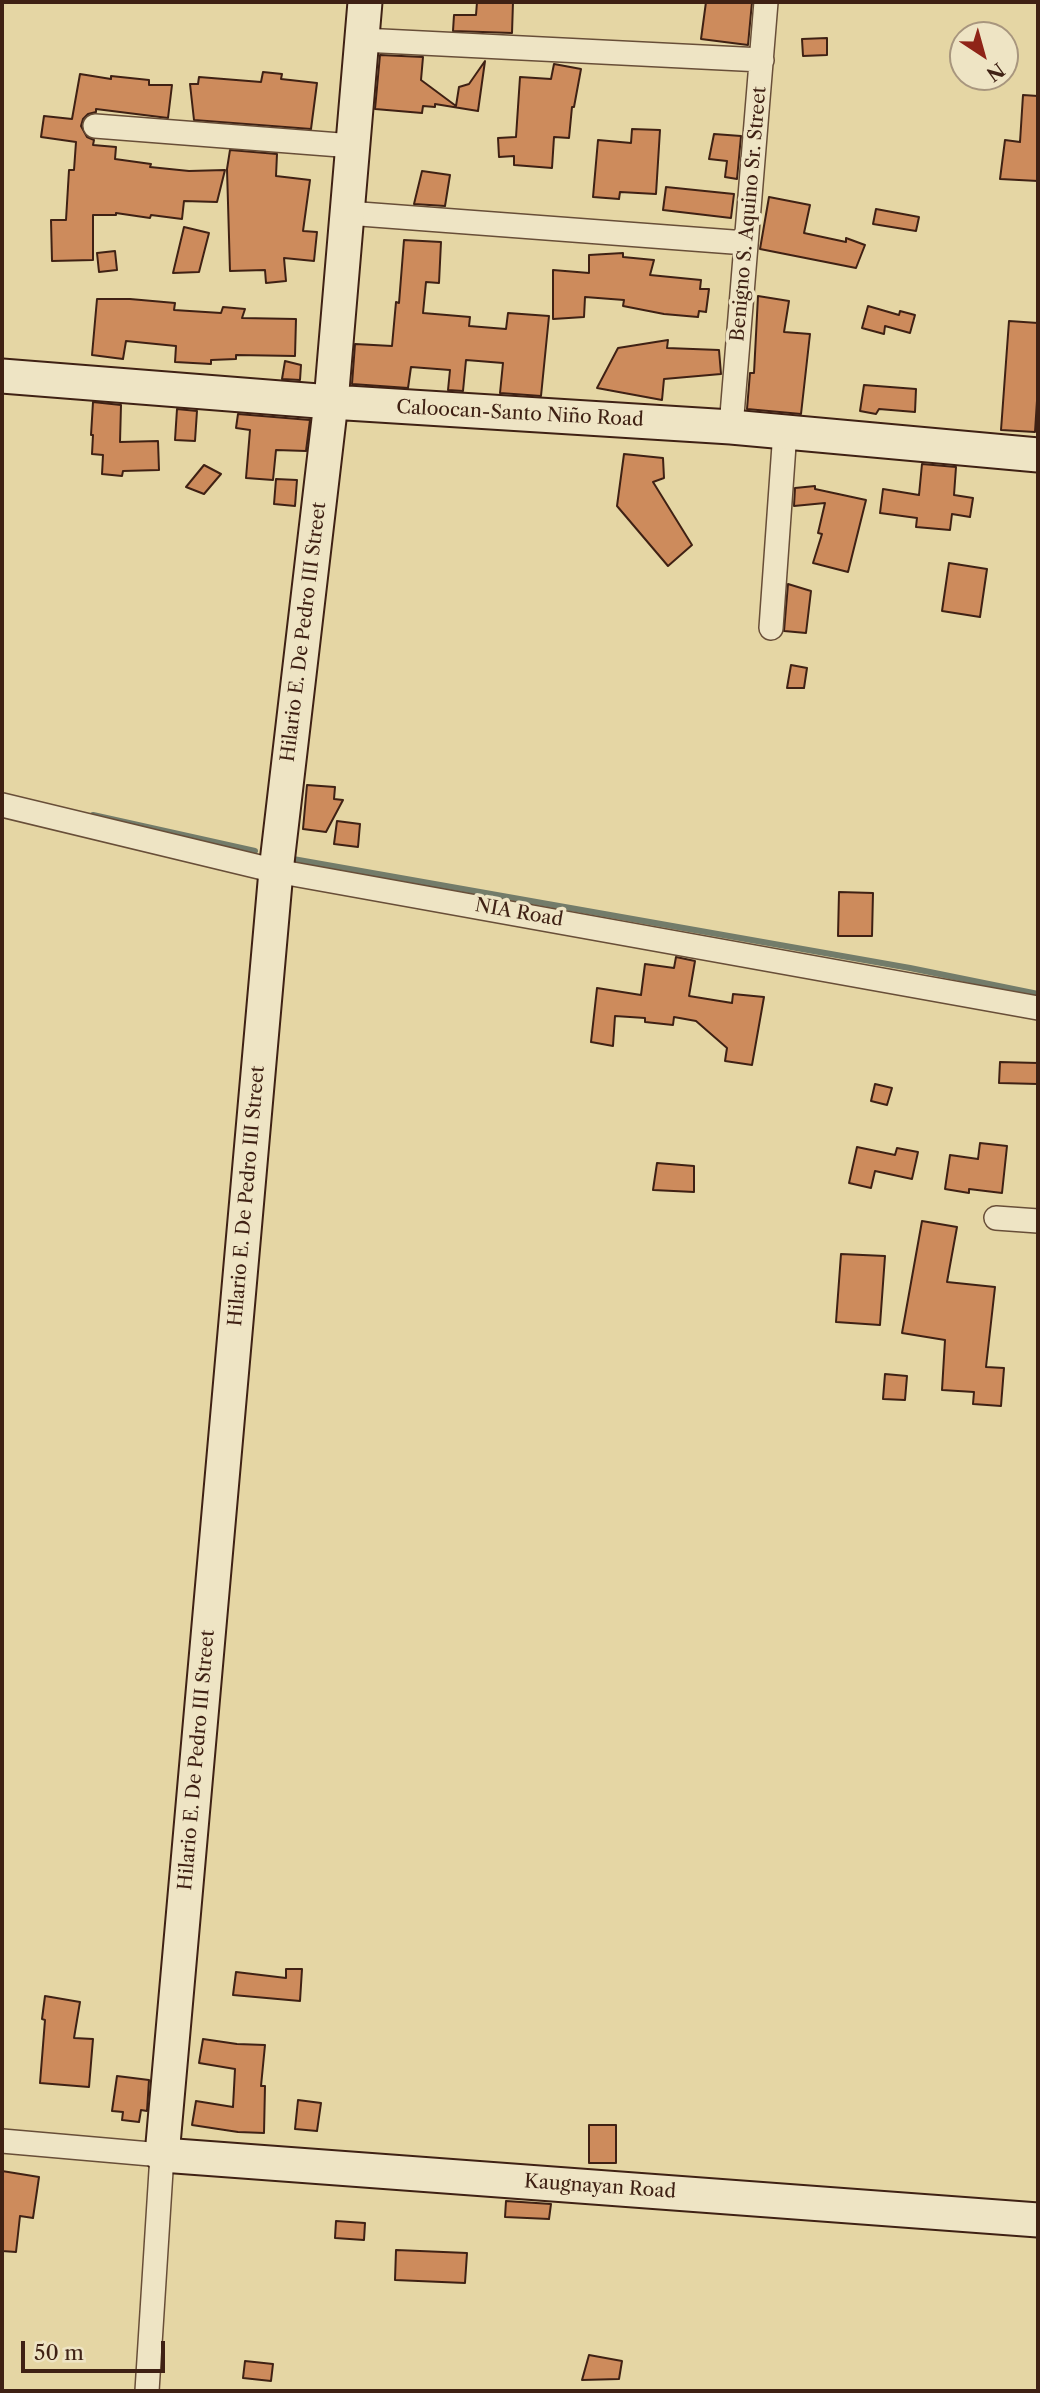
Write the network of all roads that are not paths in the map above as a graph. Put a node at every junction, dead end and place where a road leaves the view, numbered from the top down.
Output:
1 (365, 2) edge
2 (766, 2) edge
3 (362, 40) junction
4 (762, 60) junction
5 (95, 125) dead end
6 (353, 146) junction
7 (347, 213) junction
8 (746, 243) junction
9 (2, 376) edge
10 (331, 402) junction
11 (732, 427) junction
12 (785, 431) junction
13 (1038, 455) edge
14 (771, 628) dead end
15 (2, 805) edge
16 (276, 871) junction
17 (1038, 1008) edge
18 (996, 1218) dead end
19 (1038, 1221) edge
20 (2, 2141) edge
21 (162, 2155) junction
22 (1038, 2220) edge
23 (147, 2391) edge

1 - 3 street, Hilario E. De Pedro III Street
2 - 4 street, Benigno S. Aquino Sr. Street
3 - 4 street
3 - 6 street, Hilario E. De Pedro III Street
4 - 8 street, Benigno S. Aquino Sr. Street
5 - 6 street
6 - 7 street, Hilario E. De Pedro III Street
7 - 8 street
7 - 10 street, Hilario E. De Pedro III Street
8 - 11 street, Benigno S. Aquino Sr. Street
9 - 10 street, Caloocan-Santo Niño Road
10 - 11 street, Caloocan-Santo Niño Road
10 - 16 street, Hilario E. De Pedro III Street
11 - 12 street, Caloocan-Santo Niño Road
12 - 13 street, Caloocan-Santo Niño Road
12 - 14 street
15 - 16 street, NIA Road
16 - 17 street, NIA Road
16 - 21 street, Hilario E. De Pedro III Street
18 - 19 street
20 - 21 street
21 - 22 street, Kaugnayan Road
21 - 23 street, Hilario E. De Pedro III Street

